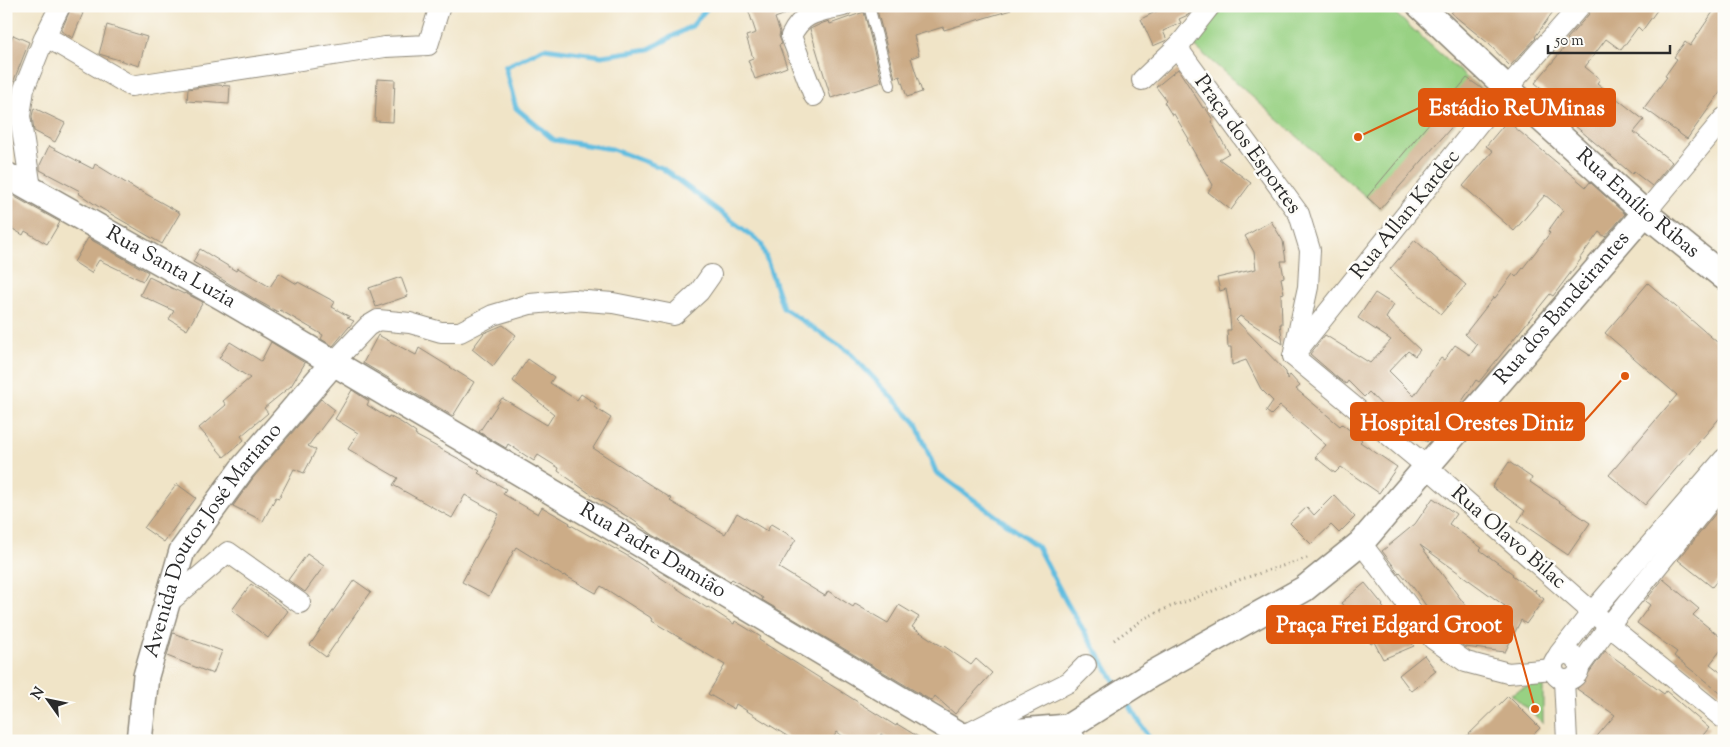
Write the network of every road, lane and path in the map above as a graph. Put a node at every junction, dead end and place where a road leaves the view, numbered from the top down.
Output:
1 (60, 6) edge
2 (440, 6) edge
3 (843, 6) edge
4 (869, 6) edge
5 (1210, 6) edge
6 (1420, 6) edge
7 (1580, 6) edge
8 (45, 36) junction
9 (1180, 44) junction
10 (1142, 80) dead end
11 (890, 85) dead end
12 (1507, 88) junction
13 (814, 96) dead end
14 (1724, 118) edge
15 (6, 175) edge
16 (30, 188) junction
17 (1645, 213) junction
18 (711, 275) dead end
19 (1724, 277) edge
20 (1293, 356) junction
21 (333, 363) junction
22 (1724, 459) edge
23 (1426, 466) junction
24 (1724, 484) edge
25 (1697, 502) junction
26 (1361, 543) junction
27 (1311, 556) dead end
28 (300, 603) dead end
29 (167, 604) junction
30 (1592, 612) junction
31 (1609, 626) junction
32 (1114, 640) dead end
33 (1086, 665) dead end
34 (1559, 668) junction
35 (1724, 719) edge
36 (1072, 734) edge
37 (963, 739) edge
38 (138, 741) edge
39 (1567, 741) edge

1 - 8 street
2 - 8 street
3 - 13 street
4 - 11 lane
5 - 9 street
6 - 12 street, Rua Emílio Ribas
7 - 12 street, Rua Allan Kardec
8 - 16 street
9 - 10 street
9 - 20 street, Praça dos Esportes
12 - 17 street, Rua Emílio Ribas
12 - 20 street, Rua Allan Kardec
14 - 17 street, Rua dos Bandeirantes
15 - 16 street, Rua Santa Luzia
16 - 21 street, Rua Santa Luzia
17 - 19 street, Rua Emílio Ribas
17 - 23 street, Rua dos Bandeirantes
18 - 21 street
20 - 23 street, Rua Olavo Bilac
21 - 29 street, Avenida Doutor José Mariano
21 - 37 street, Rua Padre Damião
22 - 25 street
23 - 26 street, Rua dos Bandeirantes
23 - 30 street, Rua Olavo Bilac
24 - 25 street
25 - 30 street
25 - 31 street
26 - 34 street
26 - 36 street, Rua dos Bandeirantes
27 - 32 path
28 - 29 street
29 - 38 street, Avenida Doutor José Mariano
30 - 31 street, Rua Olavo Bilac
30 - 34 street
31 - 34 street
31 - 35 street, Rua Olavo Bilac
33 - 37 street
34 - 39 street
36 - 37 street

